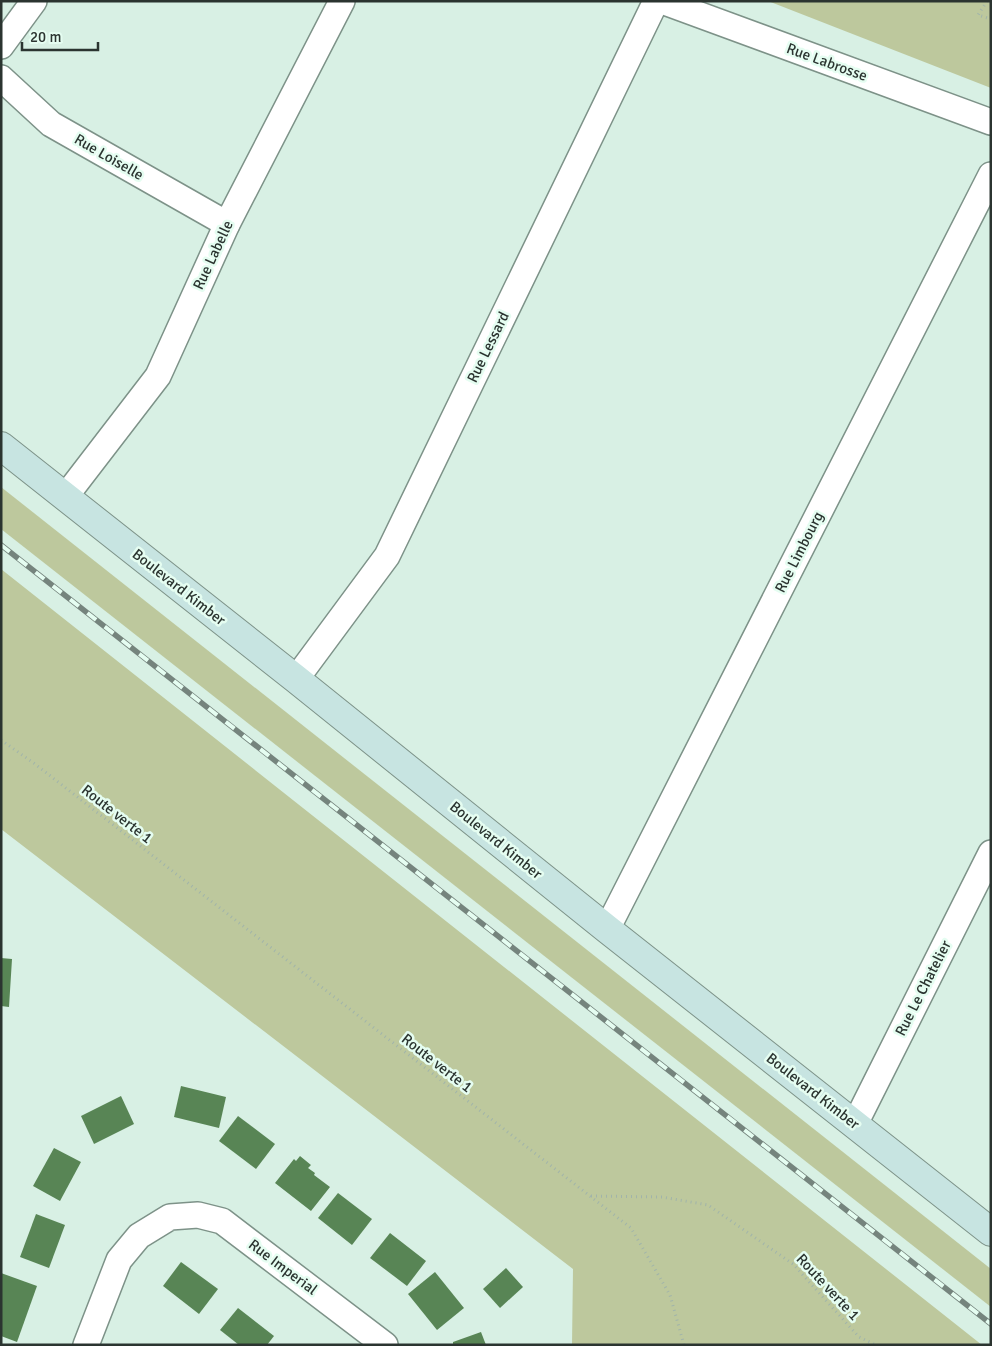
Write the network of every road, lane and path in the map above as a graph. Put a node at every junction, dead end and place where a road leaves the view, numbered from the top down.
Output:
1 (34, 1) edge
2 (342, 1) edge
3 (656, 1) edge
4 (662, 1) edge
5 (987, 1) edge
6 (991, 19) edge
7 (1, 46) edge
8 (1, 78) edge
9 (991, 122) edge
10 (991, 175) edge
11 (227, 224) junction
12 (1, 446) edge
13 (65, 497) junction
14 (296, 679) junction
15 (1, 740) edge
16 (991, 853) edge
17 (606, 929) junction
18 (855, 1124) junction
19 (590, 1196) junction
20 (991, 1232) edge
21 (86, 1345) edge
22 (385, 1345) edge
23 (684, 1345) edge
24 (876, 1345) edge

1 - 7 street
2 - 11 street, Rue Labelle
3 - 14 street, Rue Lessard
4 - 9 street, Rue Labrosse
5 - 6 path
8 - 11 street, Rue Loiselle
10 - 17 street, Rue Limbourg
11 - 13 street, Rue Labelle
12 - 13 street, Boulevard Kimber
13 - 14 street, Boulevard Kimber
14 - 17 street, Boulevard Kimber
15 - 19 path, Route verte 1
16 - 18 street, Rue Le Chatelier
17 - 18 street, Boulevard Kimber
18 - 20 street, Boulevard Kimber
19 - 23 path
19 - 24 path, Route verte 1
21 - 22 street, Rue Imperial

